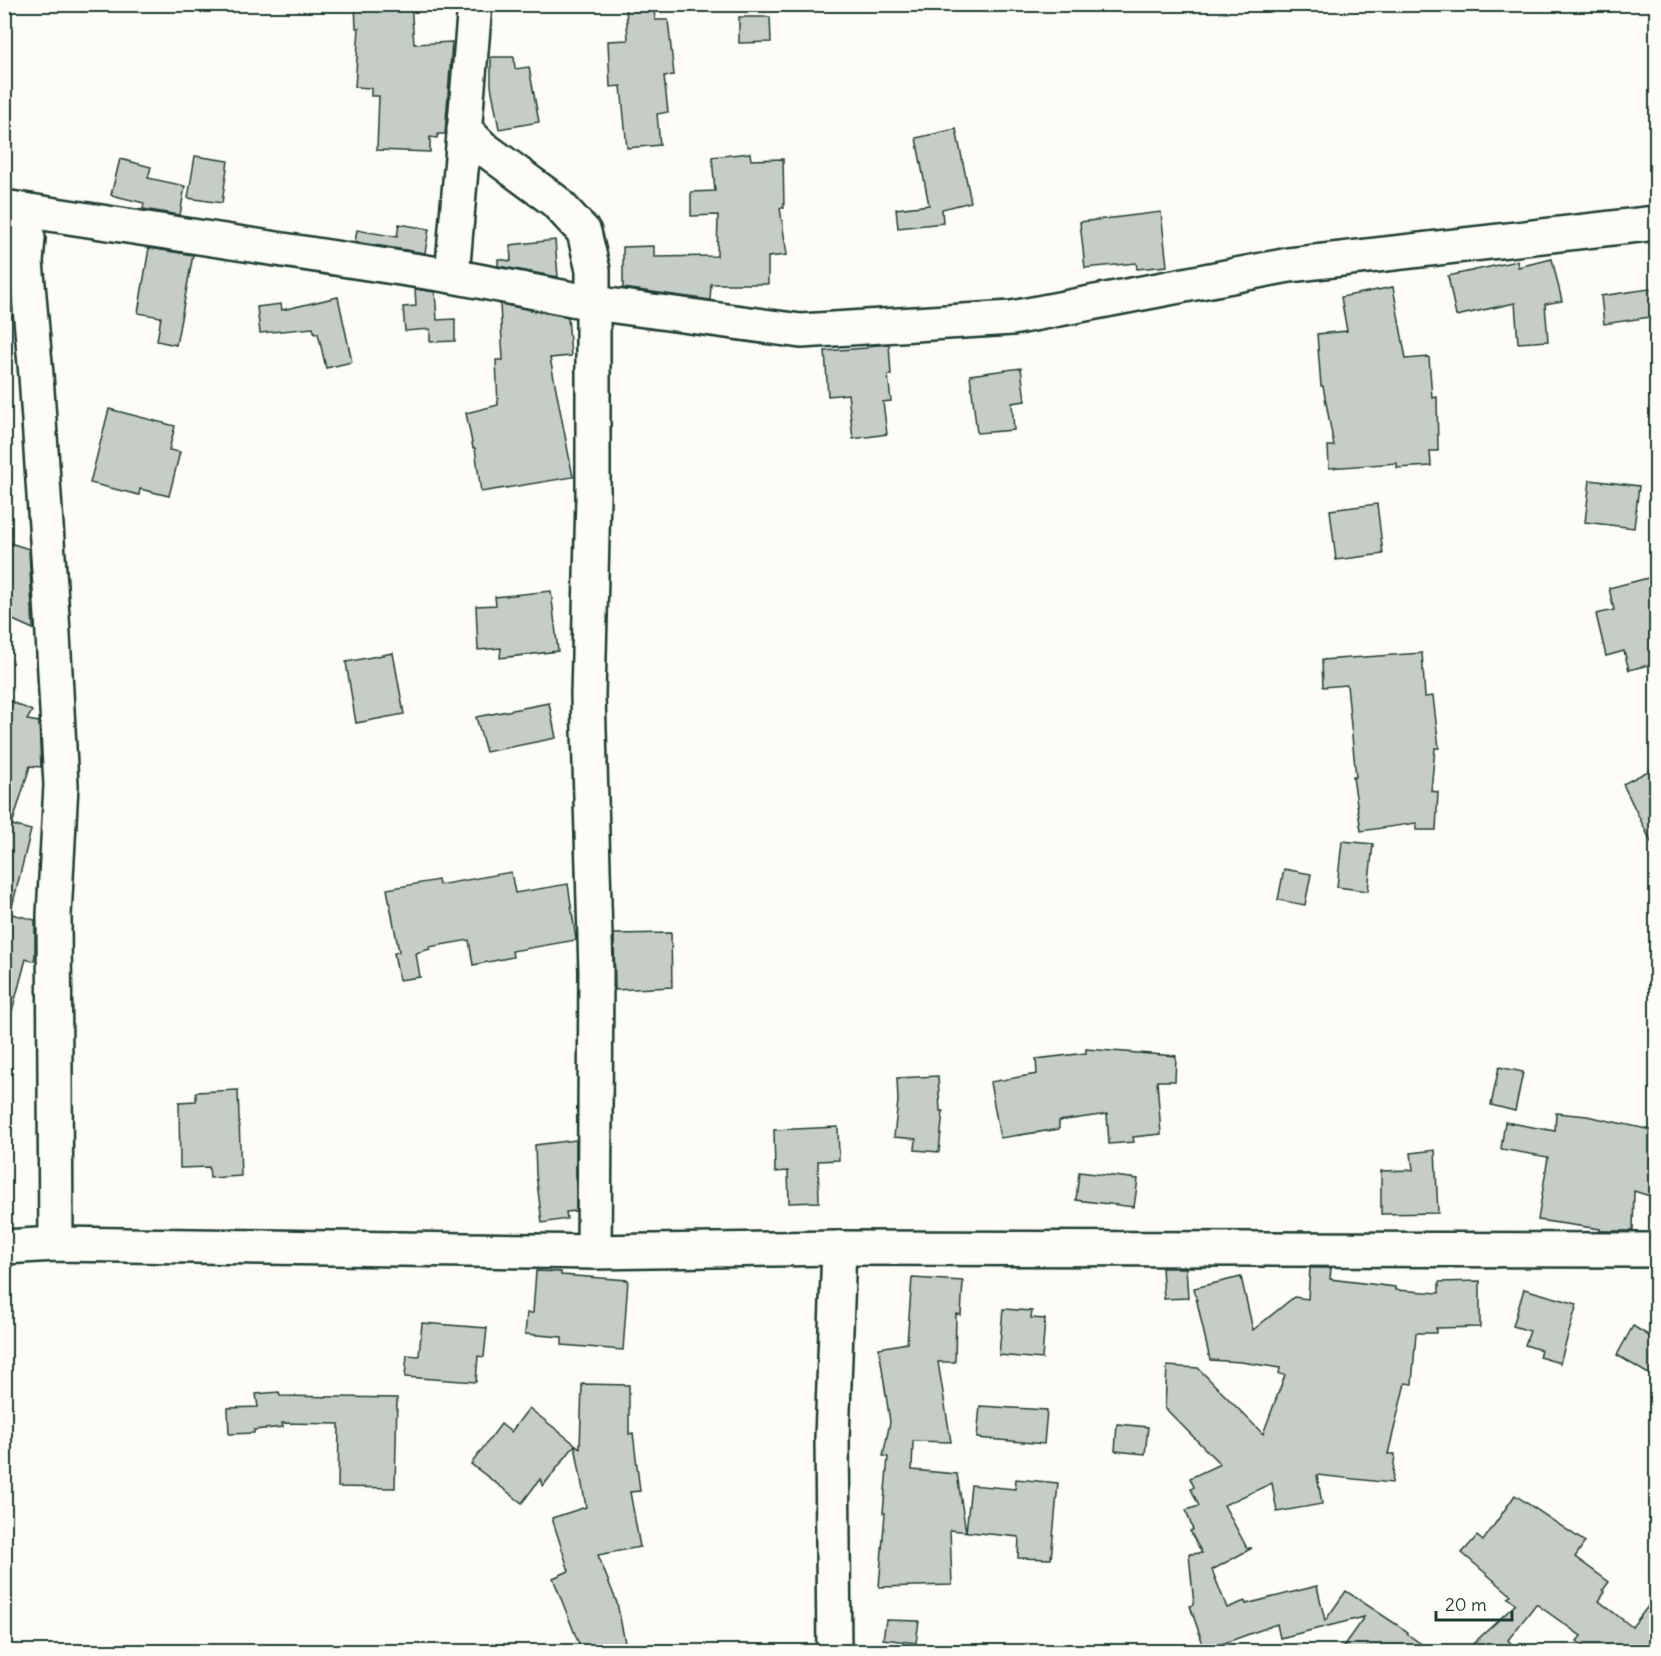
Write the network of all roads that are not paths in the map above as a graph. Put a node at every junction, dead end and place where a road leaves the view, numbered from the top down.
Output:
1 (475, 4) edge
2 (464, 129) junction
3 (13, 208) edge
4 (1656, 223) edge
5 (452, 276) junction
6 (593, 303) junction
7 (56, 1244) junction
8 (4, 1247) edge
9 (839, 1248) junction
10 (1656, 1250) edge
11 (594, 1252) junction
12 (834, 1652) edge

1 - 2 street
2 - 5 street
2 - 6 street
3 - 5 street
3 - 7 street
4 - 6 street
5 - 6 street
6 - 11 street
7 - 8 street
7 - 11 street
9 - 10 street
9 - 11 street
9 - 12 street

